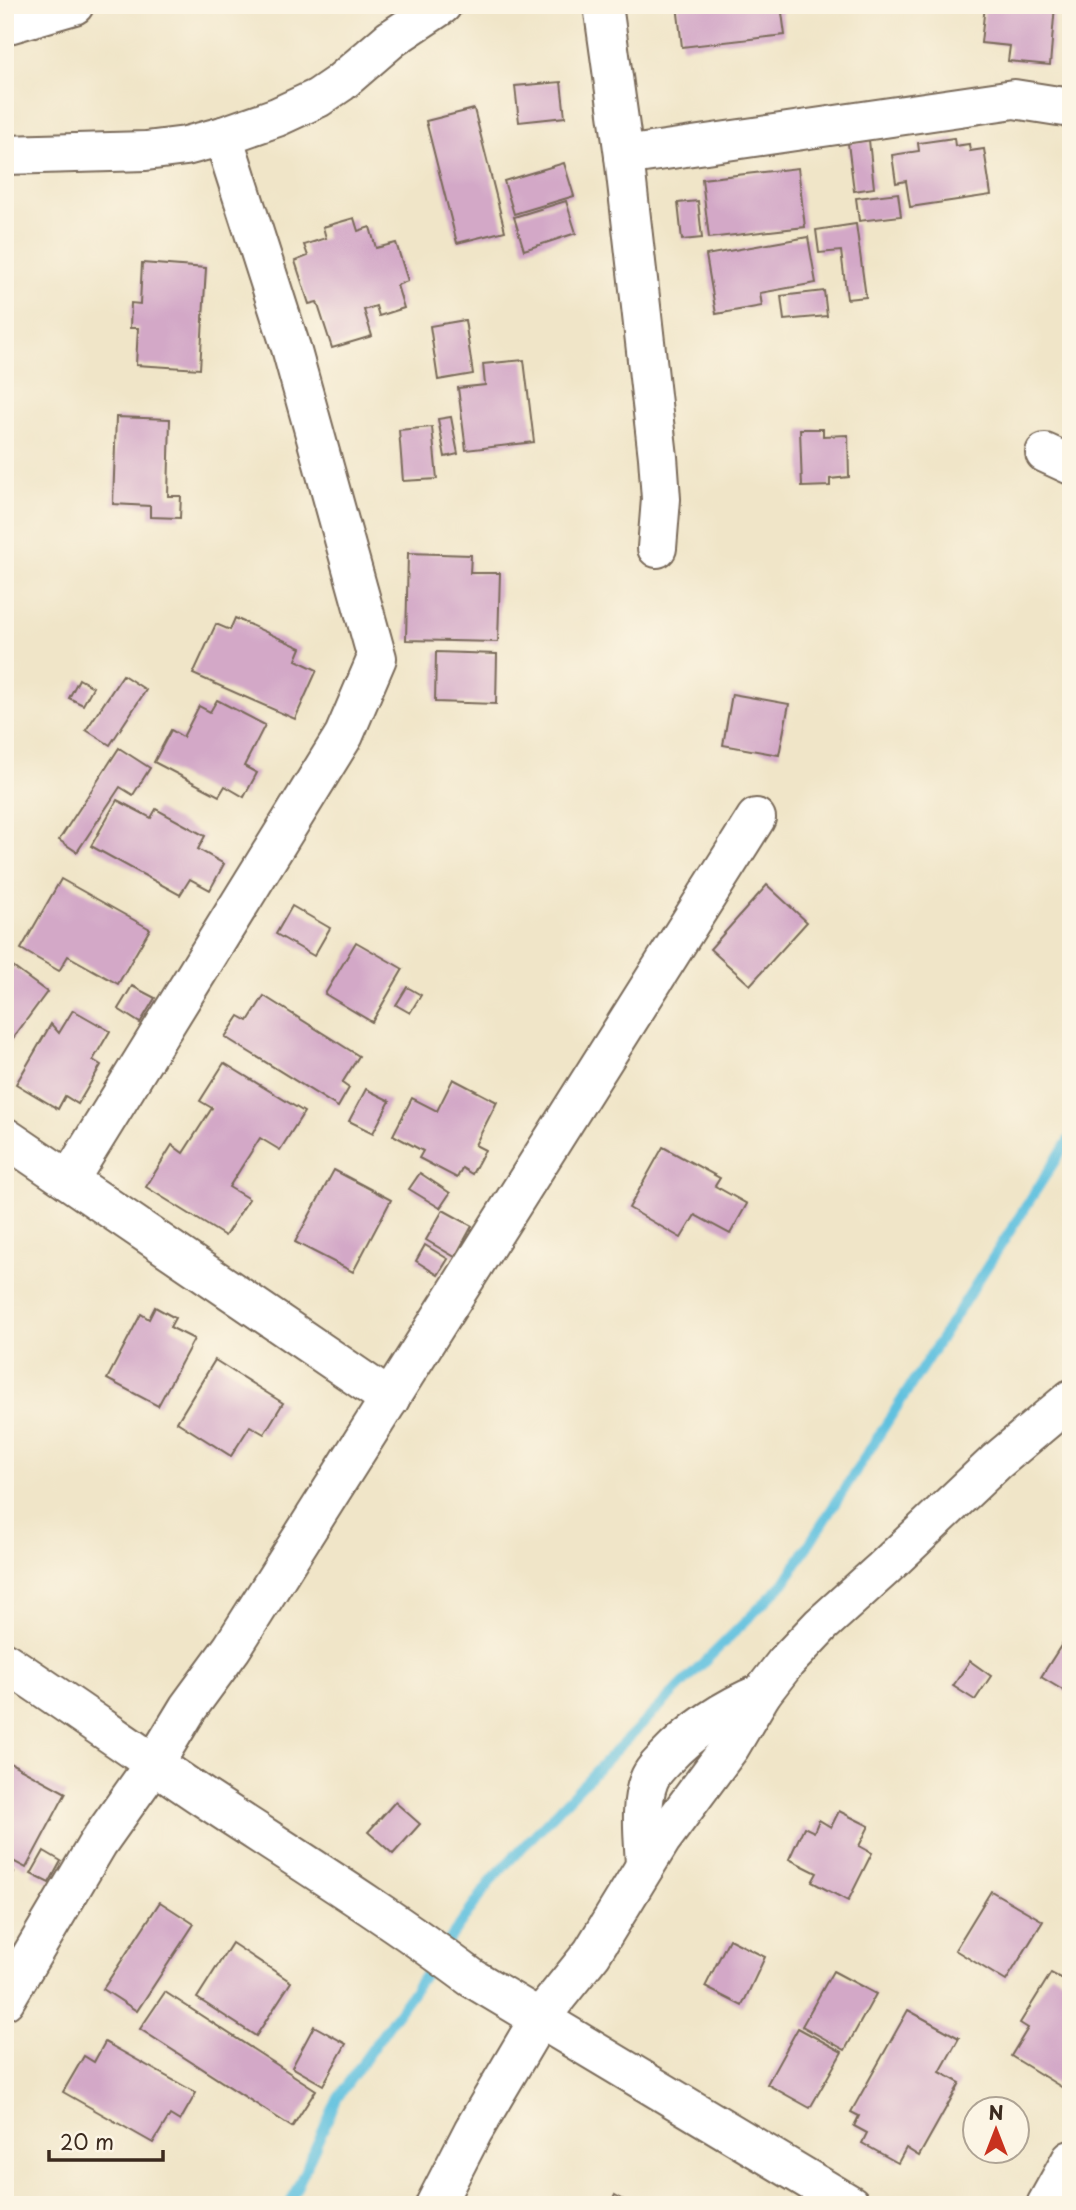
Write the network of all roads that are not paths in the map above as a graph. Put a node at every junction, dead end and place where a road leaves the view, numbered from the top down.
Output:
1 (74, 5) edge
2 (442, 5) edge
3 (603, 5) edge
4 (5, 25) edge
5 (1071, 108) edge
6 (223, 136) junction
7 (5, 155) edge
8 (624, 156) junction
9 (657, 548) dead end
10 (756, 818) dead end
11 (5, 1137) edge
12 (69, 1180) junction
13 (390, 1399) junction
14 (1071, 1399) edge
15 (5, 1662) edge
16 (154, 1764) junction
17 (5, 2000) edge
18 (539, 2019) junction
19 (1071, 2160) edge
20 (435, 2205) edge
21 (851, 2205) edge
22 (1046, 2205) edge

1 - 4 street
2 - 6 street
3 - 8 street
5 - 8 street
6 - 7 street
6 - 12 street
8 - 9 street
10 - 13 street
11 - 12 street
12 - 13 street
13 - 16 street
14 - 18 street
15 - 16 street
16 - 17 street
16 - 18 street
18 - 20 street
18 - 21 street
19 - 22 street

